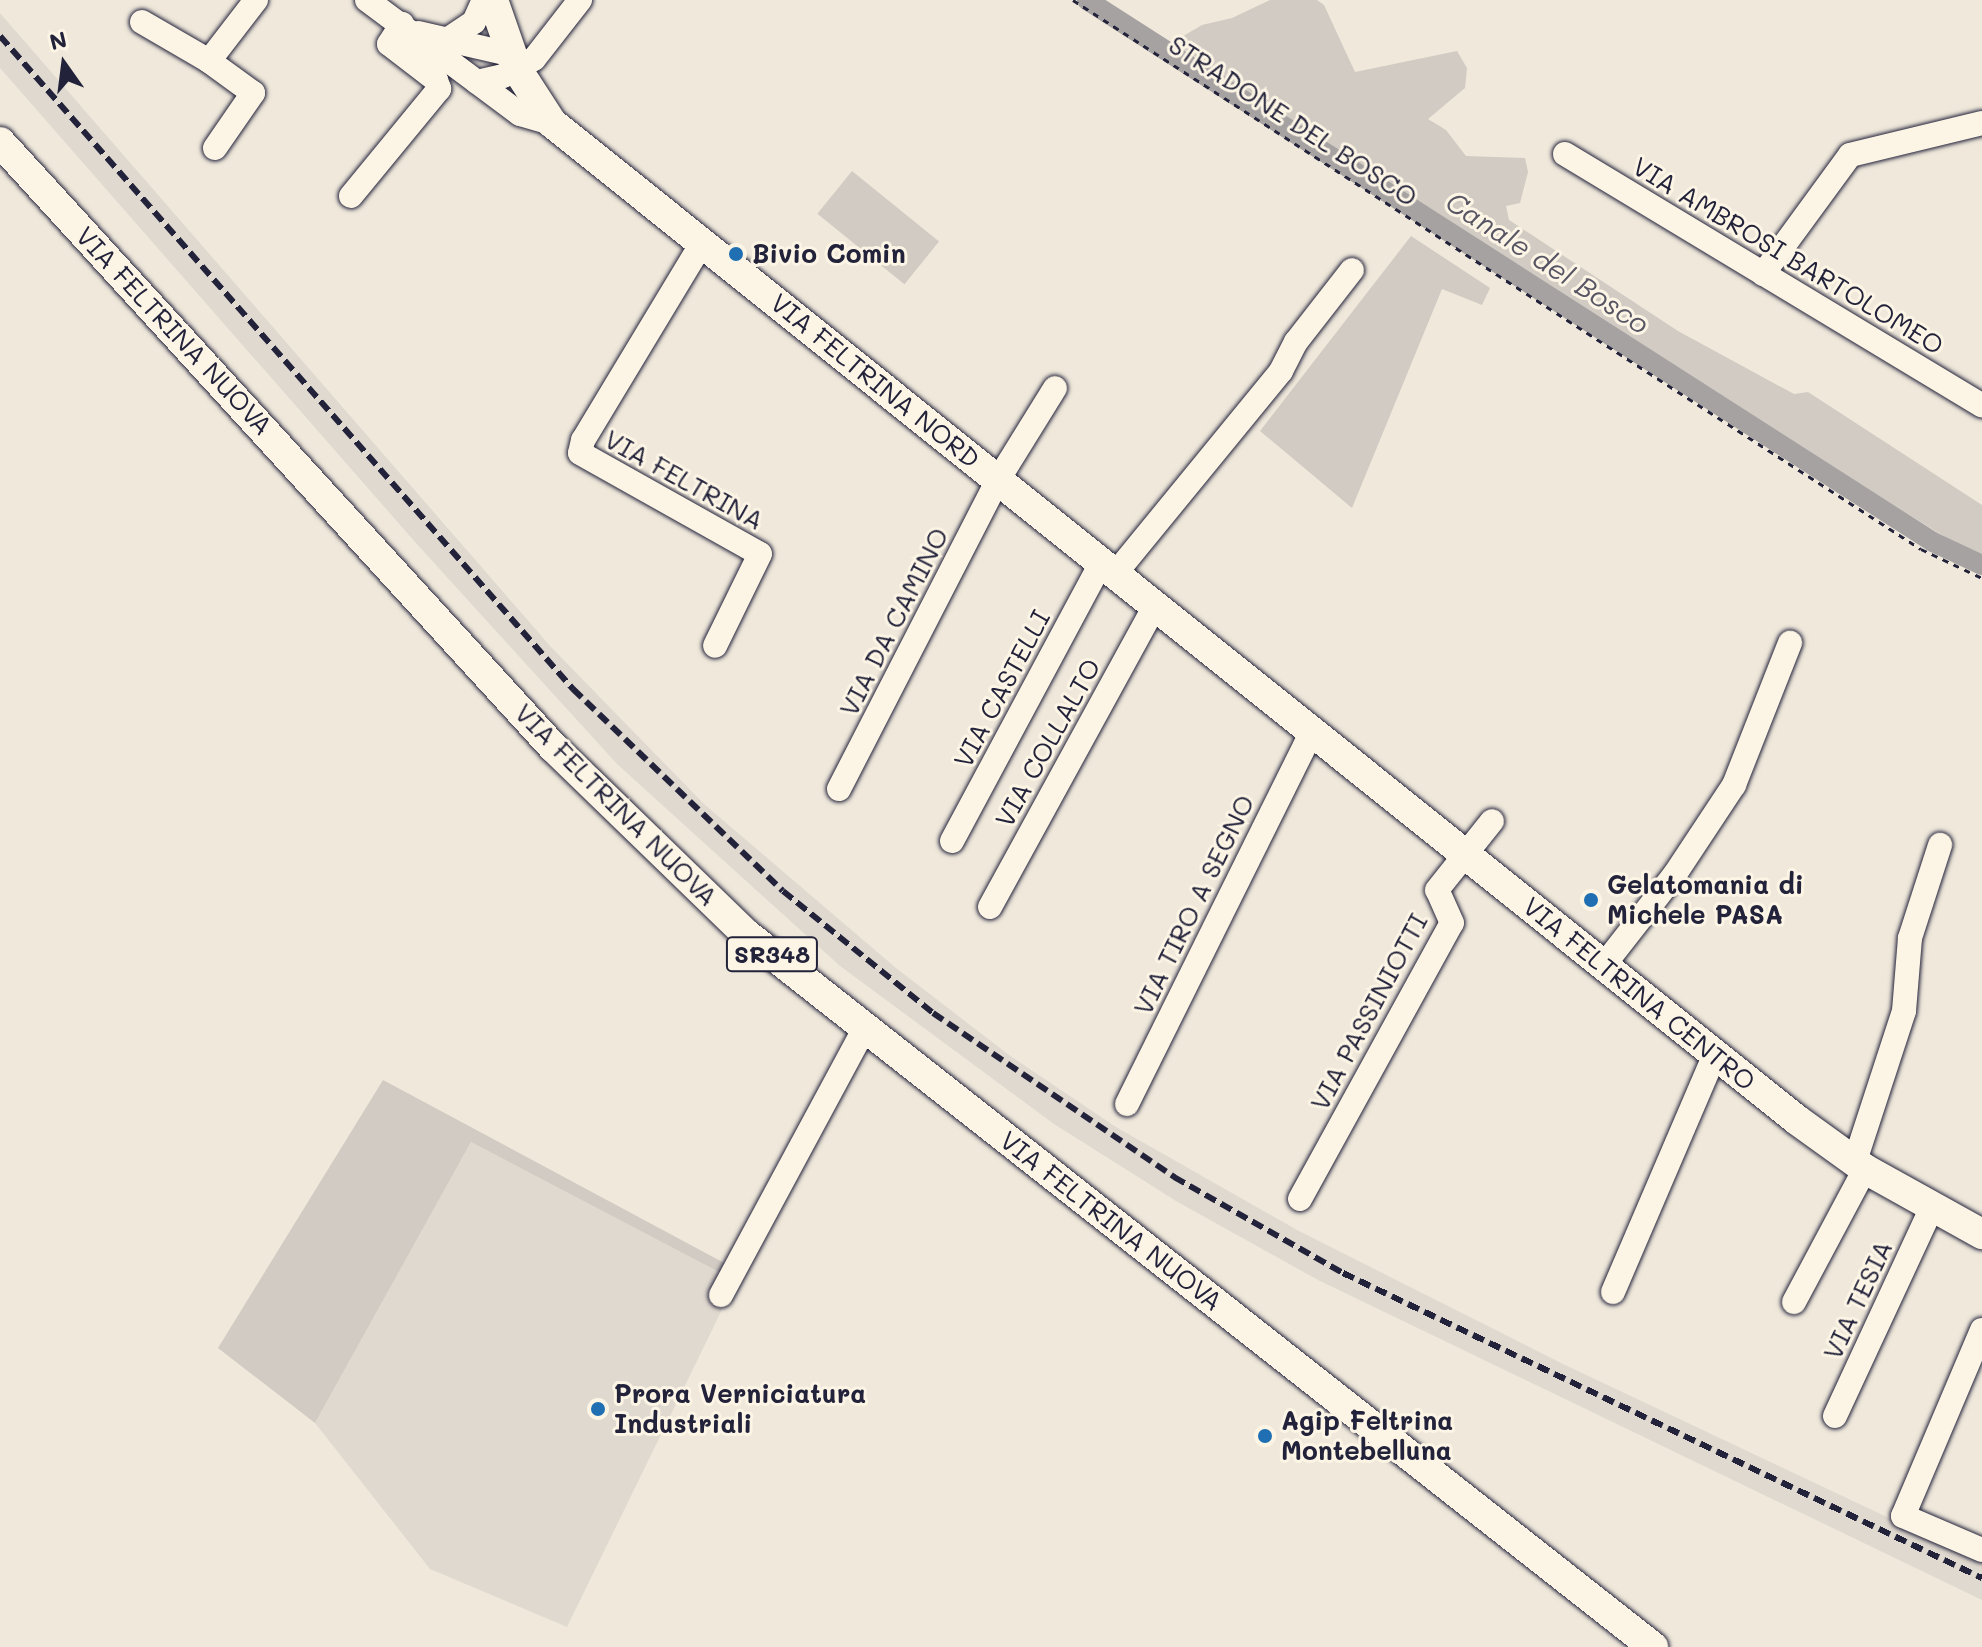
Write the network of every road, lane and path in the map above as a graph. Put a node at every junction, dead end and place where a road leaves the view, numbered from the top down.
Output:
1 (256, 0) edge
2 (367, 0) edge
3 (484, 0) edge
4 (493, 0) edge
5 (580, 0) edge
6 (1073, 0) edge
7 (142, 22) dead end
8 (406, 28) junction
9 (447, 40) junction
10 (209, 61) junction
11 (515, 62) junction
12 (477, 82) junction
13 (552, 123) junction
14 (1982, 123) edge
15 (0, 142) edge
16 (215, 148) dead end
17 (1565, 154) dead end
18 (351, 196) dead end
19 (702, 243) junction
20 (1352, 270) dead end
21 (1763, 274) junction
22 (1055, 388) dead end
23 (1982, 406) edge
24 (998, 480) junction
25 (1108, 568) junction
26 (1982, 578) edge
27 (1155, 606) junction
28 (1790, 643) dead end
29 (715, 646) dead end
30 (1312, 731) junction
31 (839, 789) dead end
32 (1492, 821) dead end
33 (952, 841) dead end
34 (1940, 845) dead end
35 (1466, 855) junction
36 (990, 907) dead end
37 (1604, 965) junction
38 (865, 1028) junction
39 (1715, 1054) junction
40 (1127, 1104) dead end
41 (1860, 1165) junction
42 (1300, 1199) dead end
43 (1932, 1207) junction
44 (1982, 1234) edge
45 (1613, 1292) dead end
46 (721, 1295) dead end
47 (1794, 1302) dead end
48 (1982, 1330) edge
49 (1835, 1416) dead end
50 (1982, 1550) edge
51 (1653, 1647) edge

1 - 10 street
2 - 8 street, VIA FELTRINA NORD
3 - 9 street
4 - 11 main road
5 - 11 street
6 - 26 path, STRADONE DEL BOSCO
7 - 10 street
8 - 9 street, VIA FELTRINA NORD
8 - 12 street, VIA FELTRINA NORD
8 - 18 street
9 - 11 street, VIA FELTRINA NORD
10 - 16 street
11 - 12 street
11 - 13 main road
12 - 13 street, VIA FELTRINA NORD
13 - 19 main road, VIA FELTRINA NORD
14 - 21 street
15 - 38 main road, VIA FELTRINA NUOVA / SR348
17 - 21 street, VIA AMBROSI BARTOLOMEO
19 - 24 main road, VIA FELTRINA NORD
19 - 29 street, VIA FELTRINA
20 - 25 street
21 - 23 street, VIA AMBROSI BARTOLOMEO
22 - 24 street, VIA DA CAMINO
24 - 25 main road, VIA FELTRINA NORD
24 - 31 street, VIA DA CAMINO
25 - 27 main road, VIA FELTRINA NORD
25 - 33 street, VIA CASTELLI
27 - 30 main road, VIA FELTRINA NORD
27 - 36 street, VIA COLLALTO
28 - 37 street
30 - 35 main road, VIA FELTRINA CENTRO
30 - 40 street, VIA TIRO A SEGNO
32 - 35 street
34 - 41 street, VIA TESIA
35 - 37 main road, VIA FELTRINA CENTRO
35 - 42 street, VIA PASSINIOTTI
37 - 39 main road, VIA FELTRINA CENTRO
38 - 46 street
38 - 51 main road, VIA FELTRINA NUOVA / SR348
39 - 41 main road, VIA FELTRINA CENTRO
39 - 45 street
41 - 43 main road, VIA FELTRINA CENTRO
41 - 47 street, VIA TESIA
43 - 44 main road, VIA FELTRINA CENTRO
43 - 49 street, VIA TESIA
48 - 50 street

